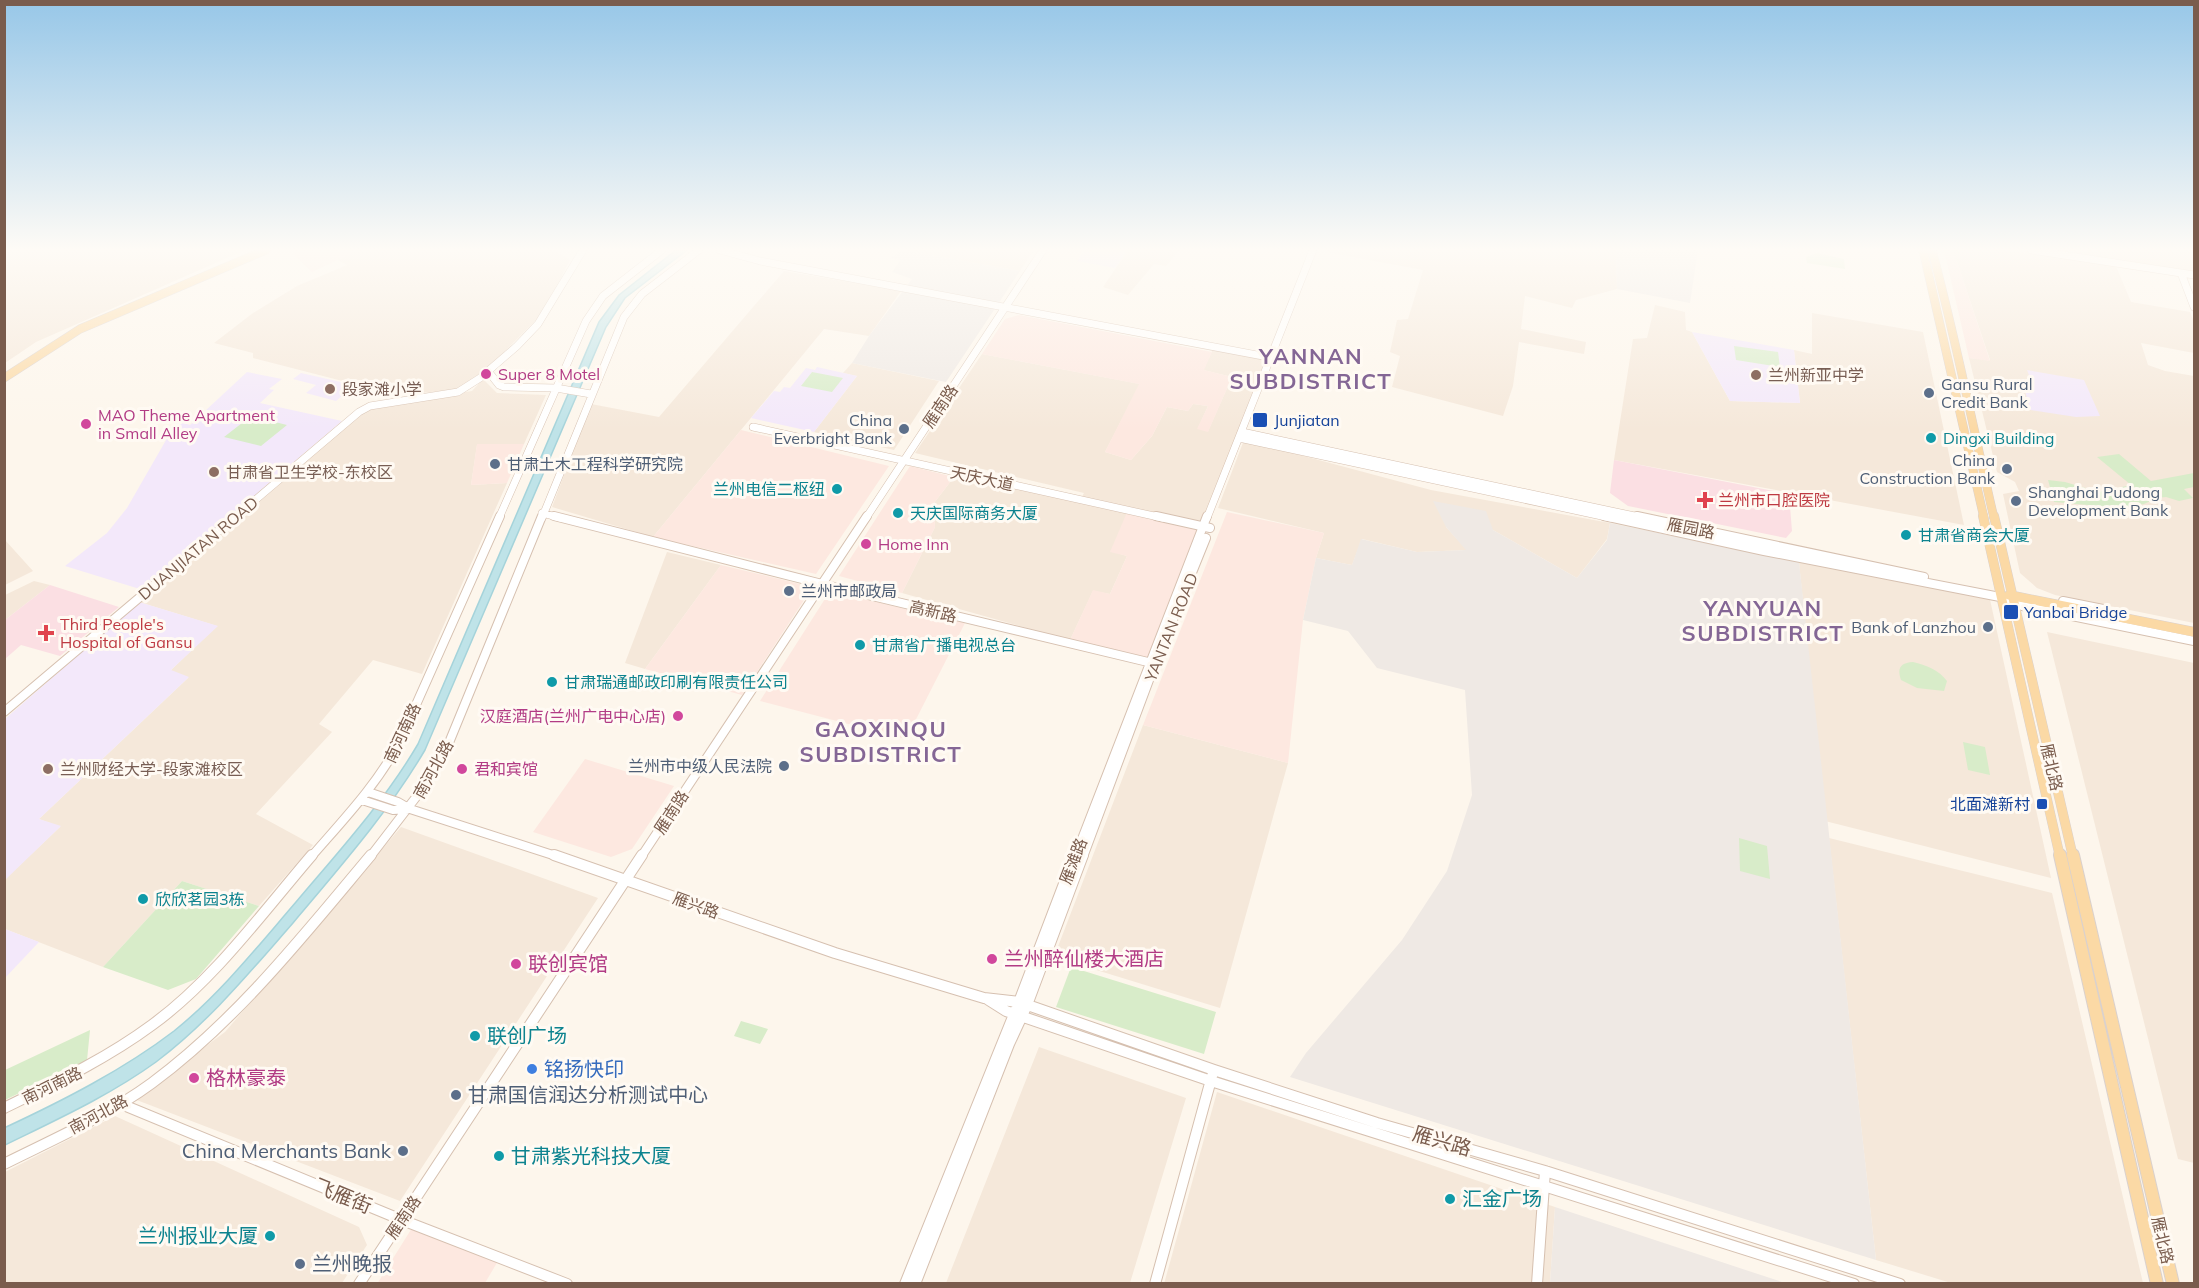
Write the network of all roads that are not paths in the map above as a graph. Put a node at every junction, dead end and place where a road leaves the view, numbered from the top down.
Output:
1 (118, 310) edge
2 (124, 310) edge
3 (547, 310) edge
4 (592, 310) edge
5 (629, 310) edge
6 (1004, 310) edge
7 (1022, 310) edge
8 (1291, 310) edge
9 (1293, 310) edge
10 (1938, 310) edge
11 (1947, 310) edge
12 (1273, 358) junction
13 (488, 372) junction
14 (4, 373) edge
15 (4, 378) edge
16 (556, 388) junction
17 (588, 393) junction
18 (753, 427) dead end
19 (1243, 436) junction
20 (904, 461) junction
21 (542, 513) junction
22 (1208, 528) junction
23 (822, 584) junction
24 (2007, 597) junction
25 (2137, 623) junction
26 (2194, 631) edge
27 (2194, 639) edge
28 (1152, 663) junction
29 (4, 711) edge
30 (369, 797) junction
31 (410, 809) junction
32 (627, 879) junction
33 (1016, 1008) junction
34 (1212, 1076) junction
35 (121, 1104) junction
36 (4, 1108) edge
37 (4, 1164) edge
38 (1545, 1171) junction
39 (1544, 1185) junction
40 (402, 1220) junction
41 (359, 1284) edge
42 (567, 1284) edge
43 (905, 1284) edge
44 (915, 1284) edge
45 (1155, 1284) edge
46 (1537, 1284) edge
47 (1854, 1284) edge
48 (1900, 1284) edge
49 (2157, 1284) edge
50 (2173, 1284) edge

1 - 14 main road
2 - 15 main road
3 - 13 main road, DUANJIATAN ROAD
4 - 16 main road, 南河南路
5 - 17 main road, 南河北路
6 - 20 main road, 雁南路
7 - 12 main road
8 - 12 main road, YANTAN ROAD
9 - 12 main road, YANTAN ROAD
10 - 24 main road, 雁北路
11 - 24 main road, 雁北路
12 - 19 main road, YANTAN ROAD
13 - 16 main road
13 - 29 main road, DUANJIATAN ROAD
16 - 17 main road
16 - 30 main road, 南河南路
17 - 21 main road, 南河北路
18 - 20 main road, 天庆大道
19 - 22 main road, YANTAN ROAD
19 - 24 main road, 雁园路
20 - 22 main road, 天庆大道
20 - 23 main road, 雁南路
21 - 23 main road, 高新路
21 - 31 main road, 南河北路
22 - 28 main road, YANTAN ROAD
23 - 28 main road, 高新路
23 - 32 main road, 雁南路
24 - 25 main road, 雁园路
24 - 26 main road, 雁园路
24 - 27 main road, 雁园路
24 - 49 main road, 雁北路
24 - 50 main road, 雁北路
25 - 26 main road
25 - 27 main road
28 - 33 main road, 雁滩路
30 - 31 main road
30 - 36 main road, 南河南路
31 - 32 main road, 雁兴路
31 - 35 main road, 南河北路
32 - 33 main road, 雁兴路
32 - 40 main road, 雁南路
33 - 34 main road, 雁兴路
33 - 43 main road, 雁滩路
33 - 44 main road, 雁滩路
34 - 38 main road, 雁兴路
34 - 39 main road, 雁兴路
34 - 45 main road
35 - 37 main road, 南河北路
35 - 40 main road, 飞雁街
38 - 39 main road
38 - 48 main road, 雁兴路
39 - 46 main road
39 - 47 main road, 雁兴路
40 - 41 main road, 雁南路
40 - 42 main road, 飞雁街

